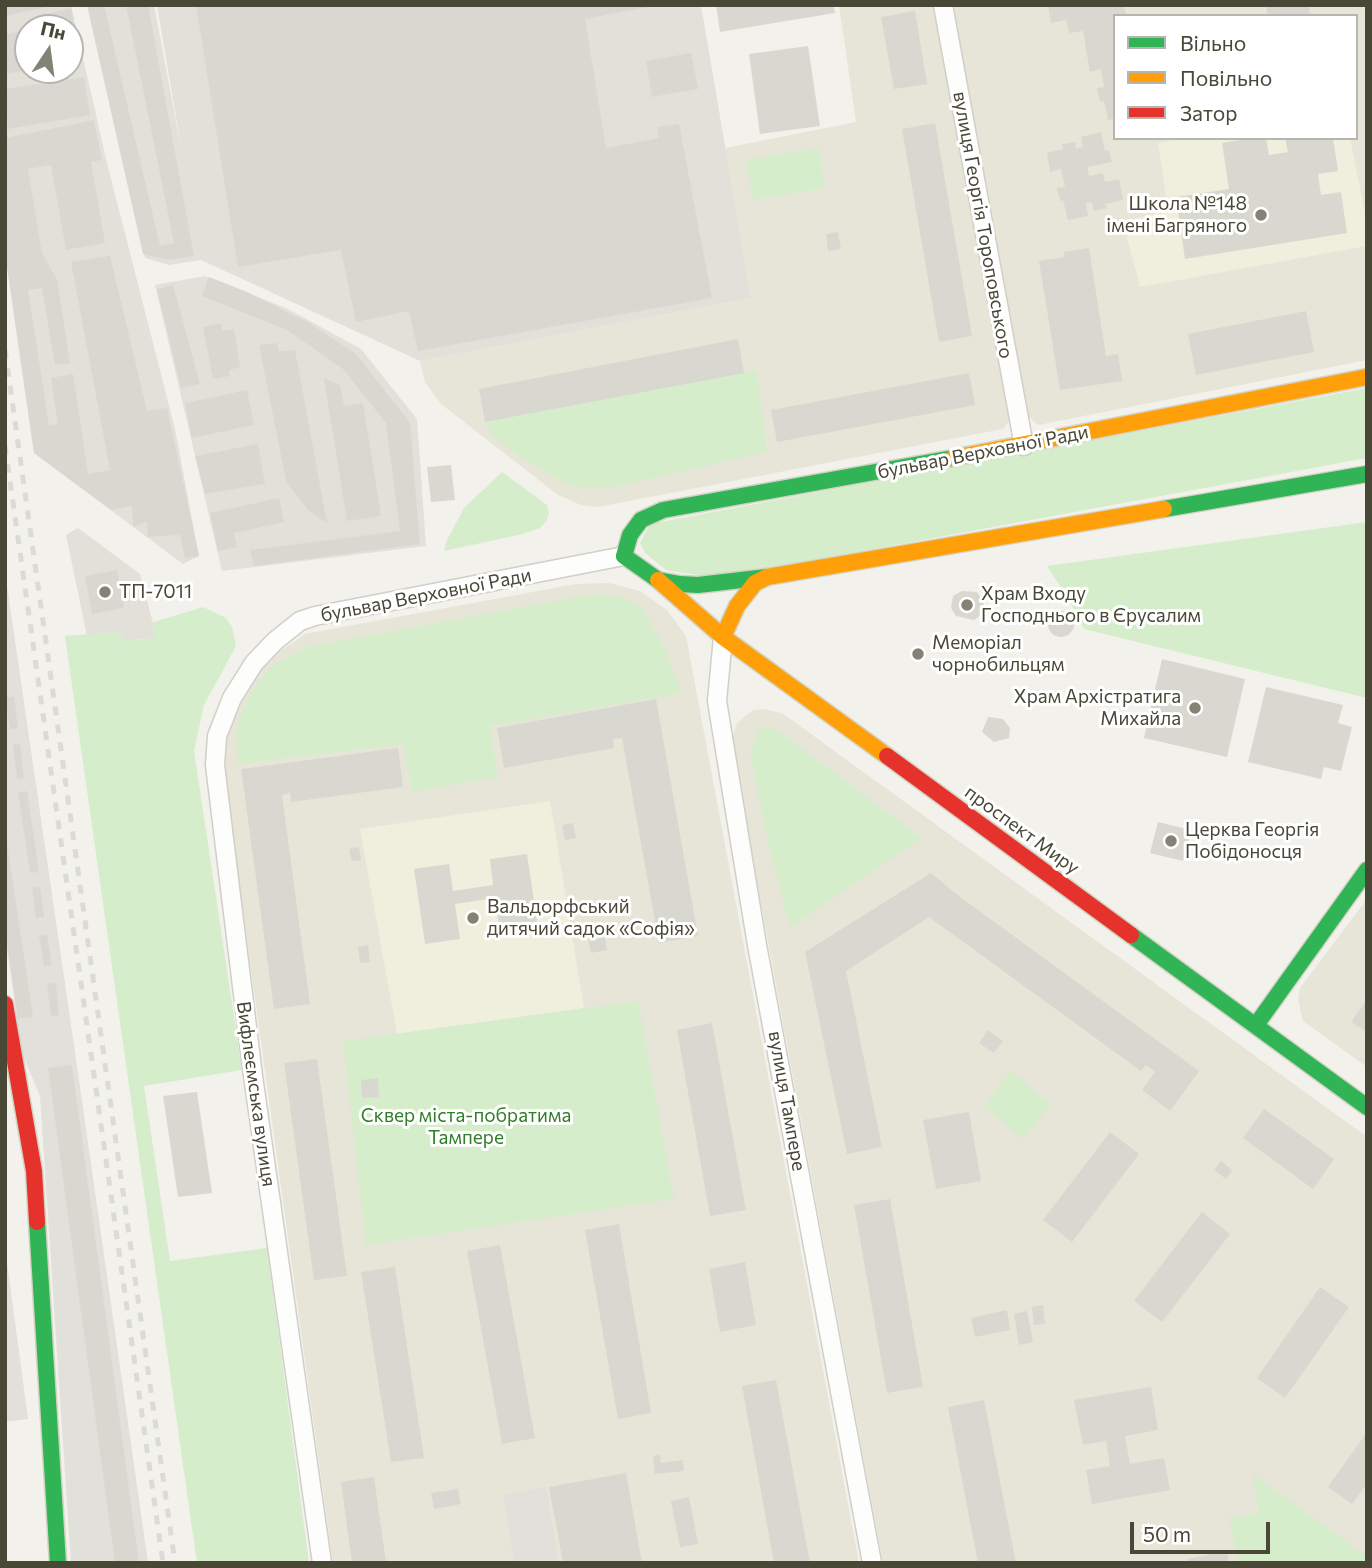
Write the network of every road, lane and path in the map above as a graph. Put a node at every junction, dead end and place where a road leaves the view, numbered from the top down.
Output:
1 (943, 5) edge
2 (1367, 377) edge
3 (1024, 446) junction
4 (1367, 474) edge
5 (624, 556) junction
6 (766, 578) junction
7 (658, 580) junction
8 (723, 638) junction
9 (275, 641) joint
10 (1367, 870) edge
11 (5, 1004) edge
12 (1256, 1025) junction
13 (1367, 1107) edge
14 (58, 1563) edge
15 (322, 1563) edge
16 (872, 1563) edge

1 - 3 street, вулиця Георгія Тороповського
2 - 3 main road, бульвар Верховної Ради
3 - 5 main road, бульвар Верховної Ради
4 - 6 main road
5 - 7 main road
5 - 9 street, бульвар Верховної Ради
6 - 7 main road
6 - 8 main road
7 - 8 main road, проспект Миру
8 - 12 main road, проспект Миру
8 - 16 street, вулиця Тампере
9 - 15 street, Вифлеємська вулиця
10 - 12 main road
11 - 14 main road
12 - 13 main road, проспект Миру

